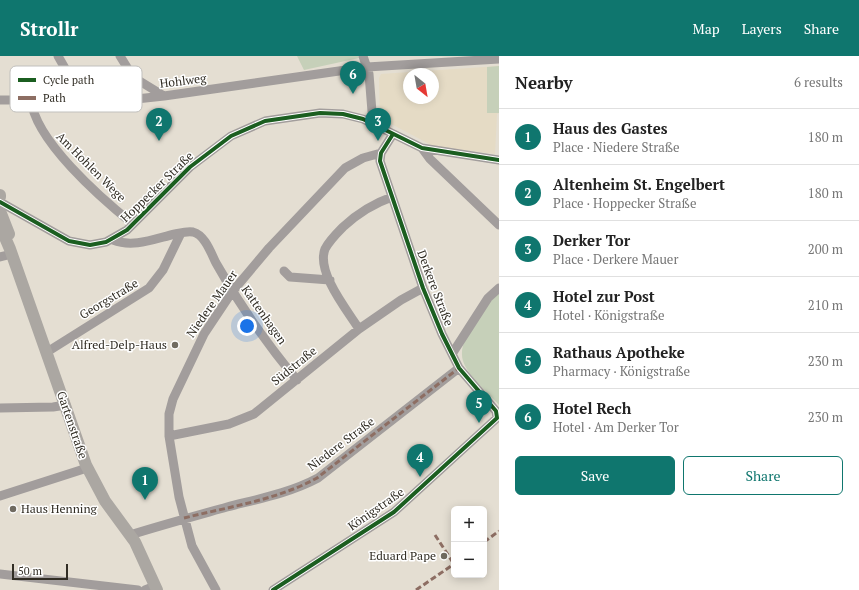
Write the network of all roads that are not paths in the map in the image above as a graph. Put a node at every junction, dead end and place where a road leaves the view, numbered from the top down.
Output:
1 (58, 56) edge
2 (120, 56) edge
3 (363, 56) edge
4 (479, 57) edge
5 (499, 59) edge
6 (425, 60) edge
7 (64, 66) edge
8 (126, 66) edge
9 (367, 68) junction
10 (142, 83) edge
11 (164, 96) junction
12 (142, 98) edge
13 (34, 112) edge
14 (373, 124) junction
15 (393, 134) junction
16 (422, 148) junction
17 (381, 153) junction
18 (499, 160) edge
19 (392, 197) junction
20 (0, 202) edge
21 (0, 211) edge
22 (20, 213) junction
23 (2, 224) edge
24 (133, 224) junction
25 (499, 225) edge
26 (181, 233) junction
27 (113, 240) junction
28 (7, 253) edge
29 (284, 272) dead end
30 (330, 280) junction
31 (422, 288) junction
32 (499, 288) edge
33 (232, 292) junction
34 (359, 329) junction
35 (47, 352) junction
36 (452, 354) junction
37 (459, 368) junction
38 (298, 380) junction
39 (66, 405) junction
40 (0, 408) edge
41 (498, 416) joint
42 (169, 436) junction
43 (87, 468) junction
44 (0, 496) edge
45 (184, 518) junction
46 (130, 535) junction
47 (0, 574) edge
48 (52, 581) junction
49 (153, 589) edge
50 (49, 590) edge
51 (138, 590) edge
52 (216, 590) edge
53 (273, 590) edge

1 - 7 street
2 - 8 street
3 - 9 street
4 - 5 street, Hohlweg
4 - 6 street, Hohlweg
6 - 9 street, Hohlweg
9 - 11 street, Hohlweg
9 - 14 street
10 - 11 street
11 - 12 street, Hohlweg
13 - 24 street, Am Hohlen Wege
14 - 15 street, Hoppecker Straße
14 - 24 street, Hoppecker Straße
15 - 16 street, Hoppecker Straße
15 - 17 street
16 - 18 street
16 - 25 street
17 - 19 street, Derkere Straße
17 - 33 street, Niedere Mauer
19 - 30 street
19 - 31 street, Derkere Straße
20 - 22 street, Hoppecker Straße
21 - 23 street, Gartenstraße
22 - 23 street
22 - 27 street, Hoppecker Straße
23 - 28 street, Gartenstraße
24 - 27 street, Hoppecker Straße
26 - 27 street, Kattenhagen
26 - 33 street, Kattenhagen
26 - 35 street, Georgstraße
28 - 35 street, Gartenstraße
29 - 30 street
30 - 34 street
31 - 34 street, Südstraße
31 - 36 street, Derkere Straße
32 - 36 street
33 - 38 street, Kattenhagen
33 - 42 street, Niedere Mauer
34 - 38 street, Südstraße
35 - 39 street, Gartenstraße
36 - 37 street, Derkere Straße
37 - 41 street, Derkere Straße
37 - 45 street, Niedere Straße
38 - 42 street, Südstraße
39 - 40 street
39 - 43 street, Gartenstraße
41 - 53 street, Königstraße
42 - 45 street, Niedere Mauer
43 - 44 street
43 - 46 street, Gartenstraße
45 - 46 street, Niedere Straße
45 - 52 street, Niedere Mauer
46 - 49 street, Gartenstraße
47 - 48 street
48 - 50 street
48 - 51 street

